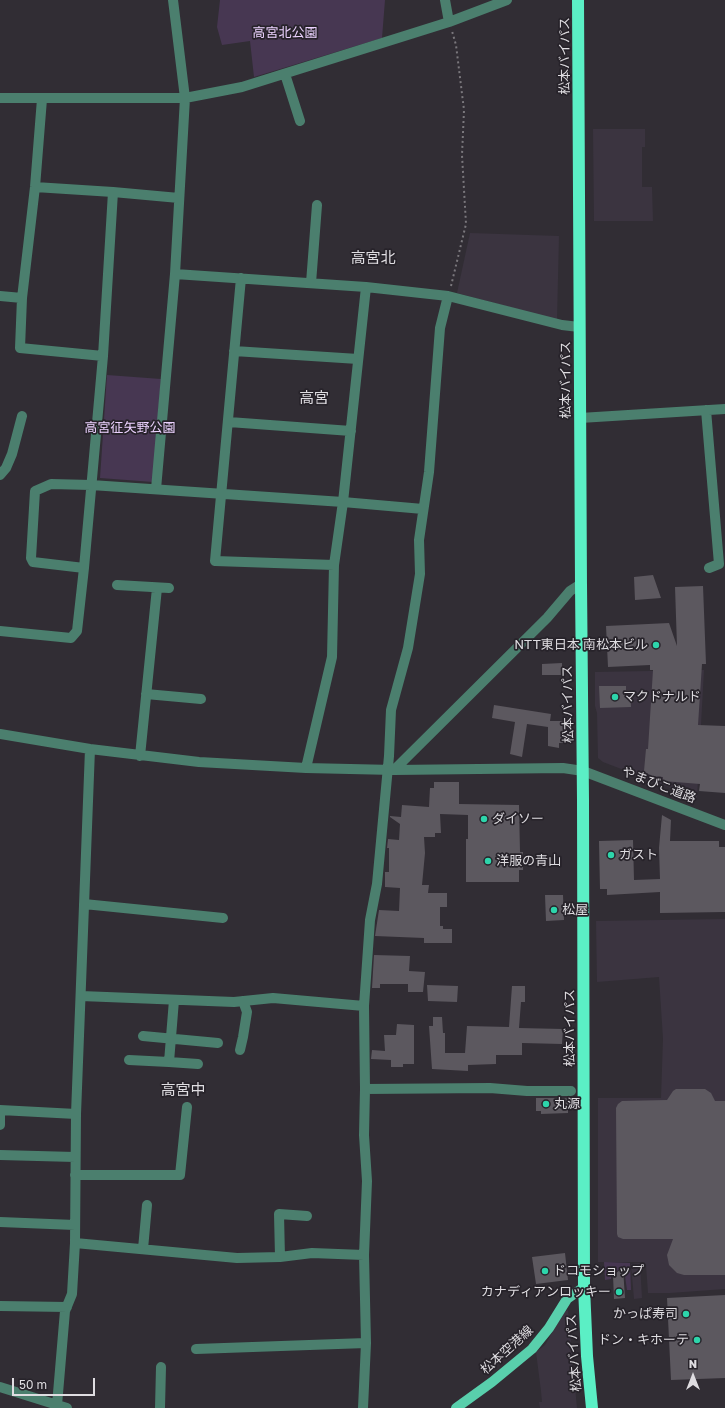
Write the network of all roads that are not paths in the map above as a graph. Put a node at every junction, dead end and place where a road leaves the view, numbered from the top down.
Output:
1 (173, 0) edge
2 (445, 0) edge
3 (507, 0) edge
4 (578, 0) edge
5 (449, 22) junction
6 (285, 74) junction
7 (0, 98) edge
8 (185, 98) junction
9 (42, 99) junction
10 (300, 121) dead end
11 (35, 187) junction
12 (112, 192) junction
13 (179, 198) junction
14 (317, 206) dead end
15 (175, 274) junction
16 (241, 278) junction
17 (311, 283) junction
18 (366, 287) junction
19 (0, 296) edge
20 (448, 296) junction
21 (22, 298) junction
22 (580, 327) junction
23 (234, 351) junction
24 (103, 356) junction
25 (358, 359) junction
26 (725, 409) edge
27 (706, 410) junction
28 (22, 416) dead end
29 (580, 418) junction
30 (229, 422) junction
31 (351, 431) junction
32 (0, 475) edge
33 (91, 485) junction
34 (156, 490) junction
35 (222, 494) junction
36 (343, 502) junction
37 (423, 509) junction
38 (334, 565) junction
39 (84, 568) junction
40 (709, 568) dead end
41 (580, 584) junction
42 (117, 585) dead end
43 (158, 588) junction
44 (169, 588) dead end
45 (0, 631) edge
46 (146, 694) junction
47 (201, 699) dead end
48 (0, 734) edge
49 (90, 749) junction
50 (140, 756) junction
51 (306, 768) junction
52 (391, 770) junction
53 (583, 770) junction
54 (725, 824) edge
55 (84, 904) junction
56 (223, 918) dead end
57 (80, 996) junction
58 (174, 1000) junction
59 (243, 1001) junction
60 (364, 1006) junction
61 (144, 1036) dead end
62 (171, 1038) junction
63 (218, 1043) dead end
64 (240, 1050) dead end
65 (129, 1060) dead end
66 (169, 1062) junction
67 (198, 1064) dead end
68 (365, 1089) junction
69 (571, 1090) dead end
70 (187, 1107) dead end
71 (0, 1110) edge
72 (76, 1114) junction
73 (0, 1124) edge
74 (0, 1155) edge
75 (75, 1157) junction
76 (75, 1175) junction
77 (147, 1205) dead end
78 (307, 1216) dead end
79 (0, 1222) edge
80 (75, 1225) junction
81 (75, 1243) junction
82 (143, 1249) junction
83 (364, 1255) junction
84 (280, 1257) junction
85 (584, 1288) junction
86 (0, 1306) edge
87 (66, 1307) junction
88 (366, 1343) junction
89 (196, 1349) dead end
90 (161, 1367) dead end
91 (0, 1386) edge
92 (62, 1406) edge
93 (160, 1408) edge
94 (363, 1408) edge
95 (456, 1408) edge
96 (592, 1408) edge

1 - 8 street
2 - 5 street
3 - 5 street
4 - 22 highway, 松本バイパス
5 - 6 street
6 - 8 street
6 - 10 street
7 - 9 street
8 - 9 street
8 - 13 street
9 - 11 street
11 - 12 street
11 - 21 street
12 - 13 street
12 - 24 street
13 - 15 street
14 - 17 street
15 - 16 street
15 - 34 street
16 - 17 street
16 - 23 street
17 - 18 street
18 - 20 street
18 - 25 street
19 - 21 street
20 - 22 street
20 - 37 street
21 - 24 street
22 - 29 highway, 松本バイパス
23 - 25 street
23 - 30 street
24 - 33 street
25 - 31 street
26 - 27 street
27 - 29 street
27 - 40 street
28 - 32 street
29 - 41 highway, 松本バイパス
30 - 31 street
30 - 35 street
31 - 36 street
33 - 34 street
33 - 39 street
33 - 39 street
34 - 35 street
35 - 36 street
35 - 38 street
36 - 37 street
36 - 38 street
37 - 52 street
38 - 51 street
39 - 45 street
41 - 52 street
41 - 53 highway, 松本バイパス
42 - 43 street
43 - 44 street
43 - 46 street
46 - 47 street
46 - 50 street
48 - 49 street, やまびこ道路
49 - 50 street, やまびこ道路
49 - 55 street
50 - 51 street, やまびこ道路
51 - 52 street, やまびこ道路
52 - 53 street, やまびこ道路
52 - 60 street
53 - 54 street, やまびこ道路
53 - 85 highway, 松本バイパス
55 - 56 street
55 - 57 street
57 - 58 street
57 - 72 street
58 - 59 street
58 - 62 street
59 - 60 street
59 - 64 street
60 - 68 street
61 - 62 street
62 - 63 street
62 - 66 street
65 - 66 street
66 - 67 street
68 - 69 street
68 - 83 street
70 - 76 street
71 - 72 street
71 - 73 street
72 - 75 street
74 - 75 street
75 - 76 street
76 - 80 street
77 - 82 street
78 - 84 street
79 - 80 street
80 - 81 street
81 - 82 street
81 - 87 street
82 - 84 street
83 - 84 street
83 - 88 street
85 - 95 main road, 松本空港線
85 - 96 highway, 松本バイパス
86 - 87 street
87 - 92 street
88 - 89 street
88 - 94 street
90 - 93 street
91 - 92 street

